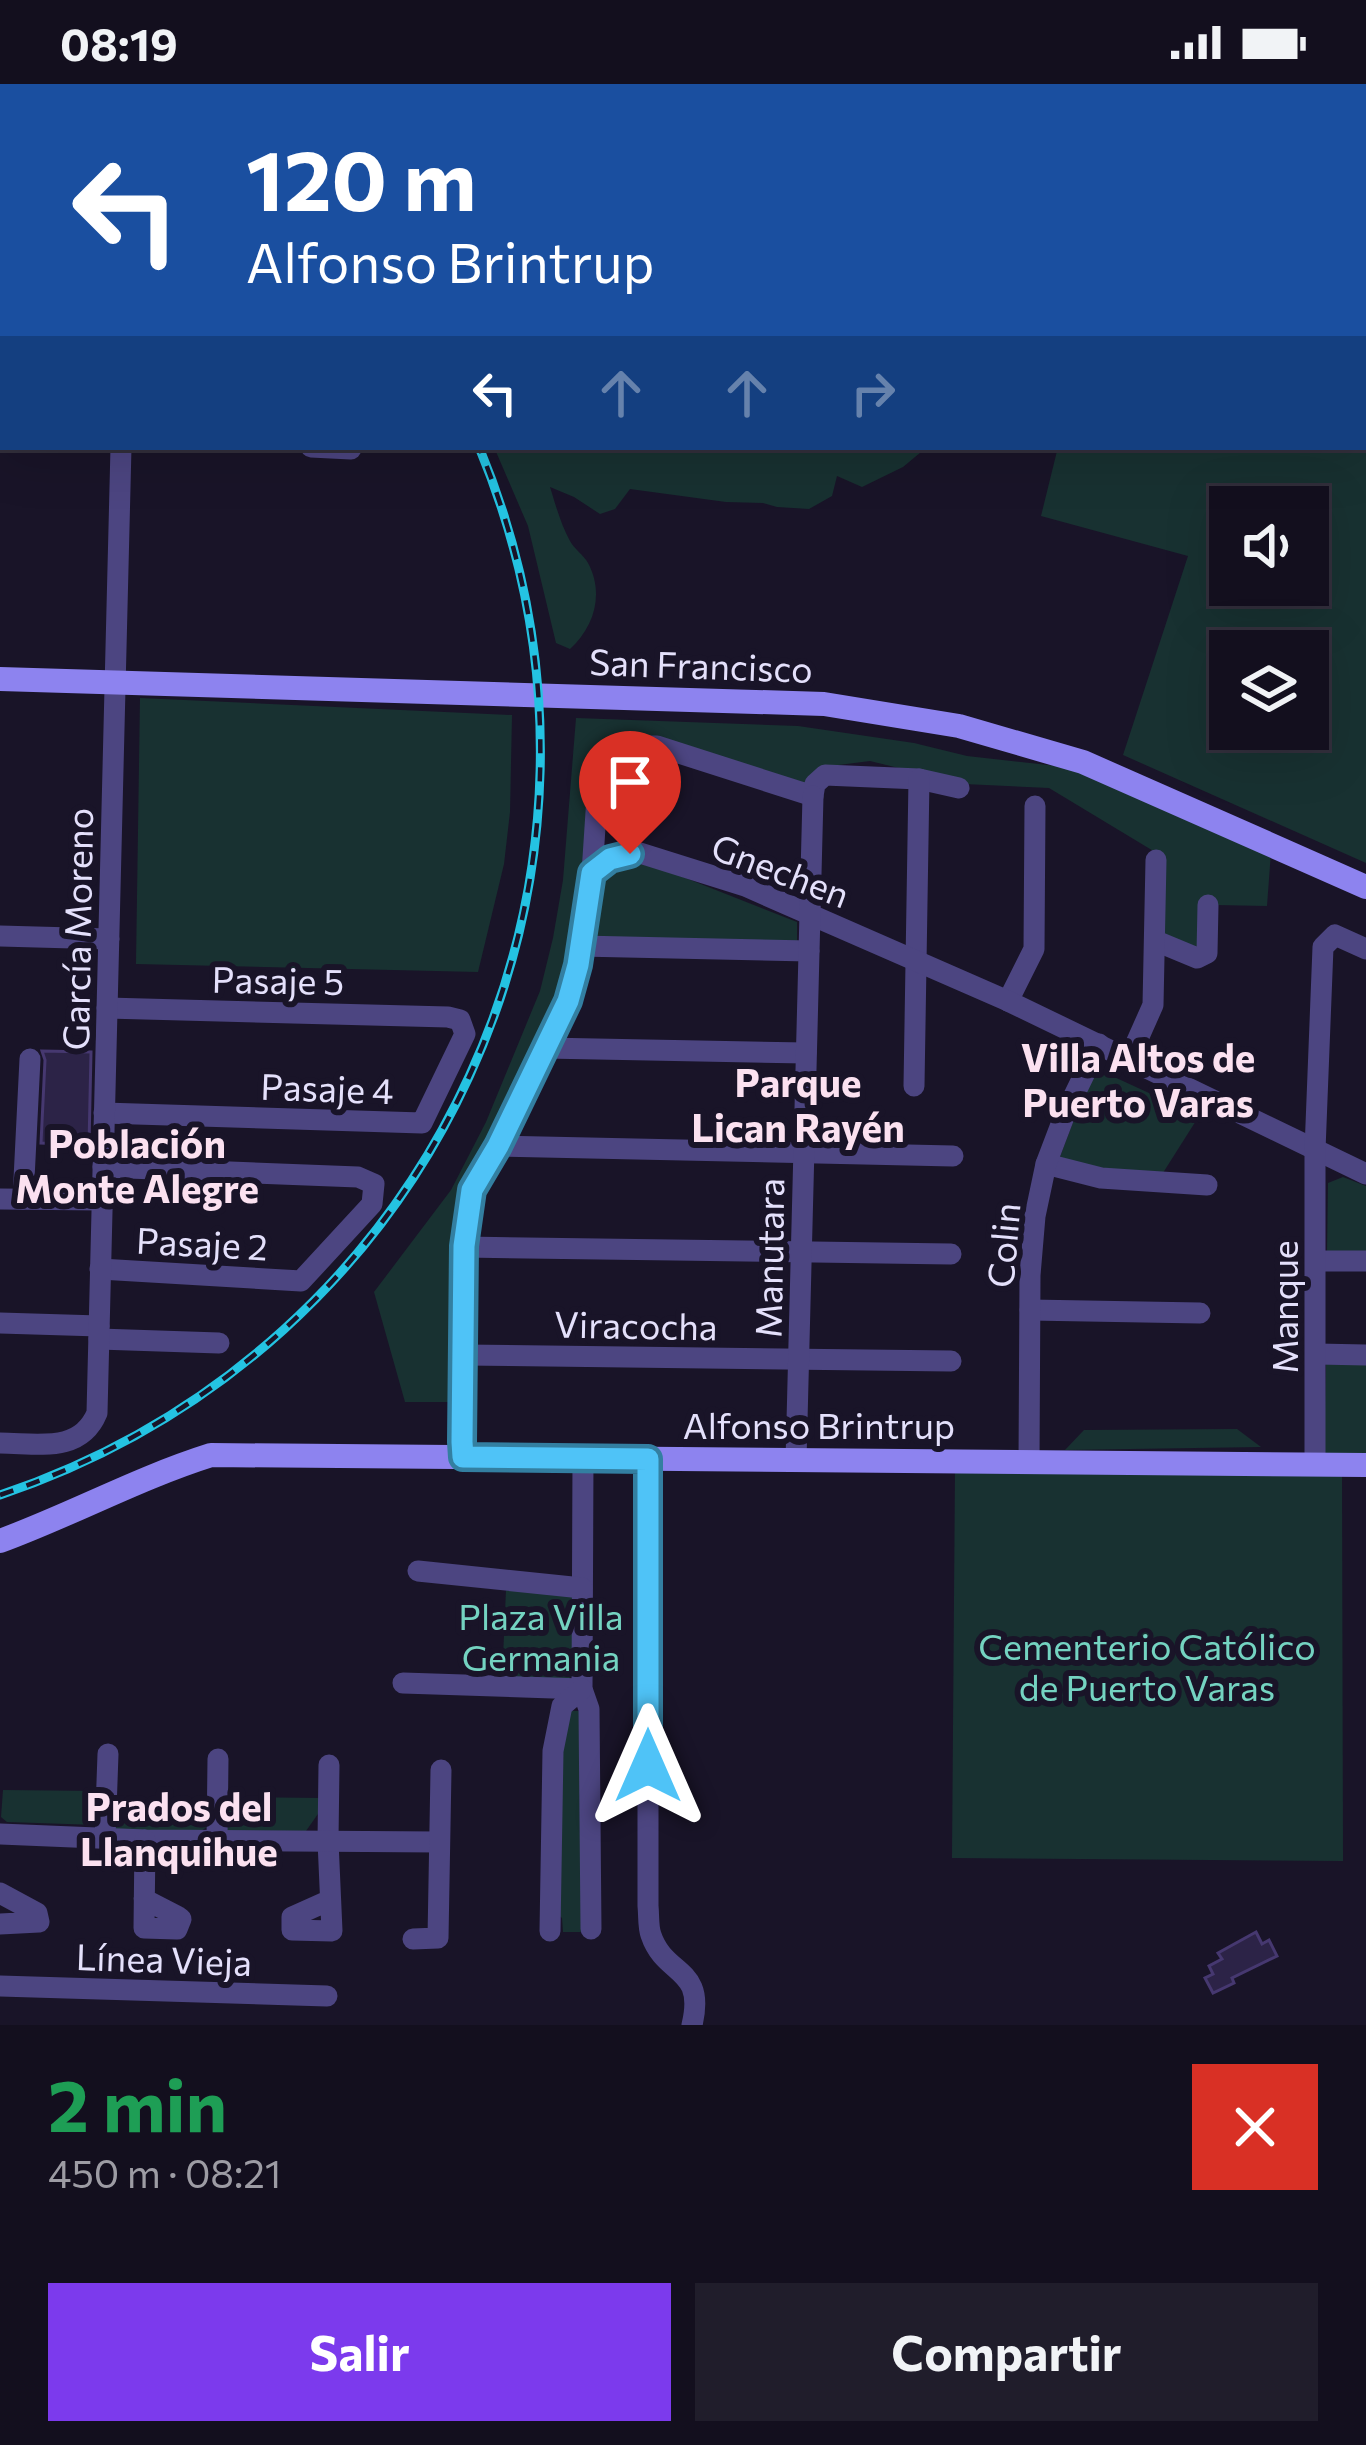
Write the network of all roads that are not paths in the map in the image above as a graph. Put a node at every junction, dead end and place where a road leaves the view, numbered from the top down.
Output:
1 (121, 450) edge
2 (0, 679) edge
3 (115, 682) junction
4 (919, 779) junction
5 (959, 788) dead end
6 (813, 796) junction
7 (1035, 806) dead end
8 (1156, 860) dead end
9 (592, 873) junction
10 (1366, 887) edge
11 (1208, 905) dead end
12 (810, 914) junction
13 (0, 936) edge
14 (109, 939) junction
15 (1156, 940) junction
16 (580, 946) junction
17 (1366, 949) edge
18 (809, 951) junction
19 (916, 958) junction
20 (1008, 1001) junction
21 (107, 1008) junction
22 (448, 1017) joint
23 (1099, 1045) junction
24 (545, 1048) junction
25 (806, 1052) junction
26 (1129, 1059) junction
27 (30, 1060) dead end
28 (914, 1086) dead end
29 (104, 1113) junction
30 (498, 1146) junction
31 (1316, 1150) junction
32 (804, 1152) junction
33 (953, 1156) dead end
34 (1046, 1164) junction
35 (103, 1167) junction
36 (1366, 1174) edge
37 (1207, 1185) dead end
38 (11, 1199) edge
39 (102, 1200) junction
40 (464, 1246) junction
41 (801, 1252) junction
42 (952, 1254) dead end
43 (1317, 1261) junction
44 (1366, 1261) edge
45 (100, 1269) junction
46 (1030, 1310) junction
47 (1200, 1313) dead end
48 (0, 1323) edge
49 (99, 1333) junction
50 (219, 1342) dead end
51 (464, 1354) junction
52 (1317, 1354) junction
53 (1366, 1355) edge
54 (799, 1359) junction
55 (951, 1361) dead end
56 (0, 1443) edge
57 (463, 1457) junction
58 (583, 1459) junction
59 (648, 1459) junction
60 (796, 1460) junction
61 (1029, 1462) junction
62 (1316, 1464) junction
63 (1366, 1465) edge
64 (0, 1541) edge
65 (418, 1571) dead end
66 (582, 1588) junction
67 (403, 1683) dead end
68 (582, 1688) junction
69 (107, 1754) dead end
70 (218, 1759) dead end
71 (329, 1765) dead end
72 (441, 1770) dead end
73 (0, 1834) edge
74 (104, 1838) junction
75 (146, 1840) junction
76 (218, 1840) junction
77 (328, 1840) junction
78 (439, 1842) junction
79 (0, 1893) edge
80 (144, 1899) dead end
81 (330, 1900) dead end
82 (0, 1924) edge
83 (413, 1939) dead end
84 (0, 1986) edge
85 (327, 1996) dead end
86 (692, 2025) edge

1 - 3 street, García Moreno
2 - 3 main road, San Francisco
3 - 10 main road, San Francisco
3 - 14 street, García Moreno
4 - 5 street
4 - 6 street
4 - 19 street
6 - 9 street
6 - 12 street, Manutara
7 - 20 street
8 - 15 street
9 - 12 street, Gnechen
9 - 16 street
11 - 15 street
12 - 18 street, Manutara
12 - 19 street, Gnechen
13 - 14 street
14 - 21 street, García Moreno
15 - 26 street
16 - 18 street
16 - 24 street
17 - 31 street, Manque
18 - 25 street, Manutara
19 - 20 street, Gnechen
19 - 28 street
20 - 23 street, Gnechen
21 - 22 street, Pasaje 5
21 - 29 street, García Moreno
22 - 29 street, Pasaje 4
23 - 26 street, Gnechen
23 - 34 street, Colin
24 - 25 street
24 - 30 street
25 - 32 street, Manutara
26 - 31 street, Gnechen
27 - 38 street
29 - 35 street, García Moreno
30 - 32 street
30 - 40 street
31 - 36 street, Gnechen
31 - 43 street, Manque
32 - 33 street
32 - 41 street, Manutara
34 - 37 street
34 - 46 street, Colin
35 - 39 street, García Moreno
35 - 45 street, Pasaje 2
38 - 39 street
39 - 45 street, García Moreno
40 - 41 street
40 - 51 street
41 - 42 street
41 - 54 street, Manutara
43 - 44 street
43 - 52 street, Manque
45 - 49 street, García Moreno
46 - 47 street
46 - 61 street, Colin
48 - 49 street
49 - 50 street
49 - 56 street, García Moreno
51 - 54 street, Viracocha
51 - 57 street
52 - 53 street
52 - 62 street, Manque
54 - 55 street, Viracocha
54 - 60 street, Manutara
57 - 58 main road, Alfonso Brintrup
57 - 64 main road, Alfonso Brintrup
58 - 59 main road, Alfonso Brintrup
58 - 66 street
59 - 60 main road, Alfonso Brintrup
59 - 86 street
60 - 61 main road, Alfonso Brintrup
61 - 62 main road, Alfonso Brintrup
62 - 63 main road, Alfonso Brintrup
65 - 66 street
66 - 68 street
67 - 68 street
68 - 68 street
69 - 74 street
70 - 76 street
71 - 77 street
72 - 78 street
73 - 74 street
74 - 75 street
75 - 76 street
75 - 80 street
76 - 77 street
77 - 78 street
77 - 81 street
78 - 83 street
79 - 82 street
84 - 85 street, Línea Vieja

